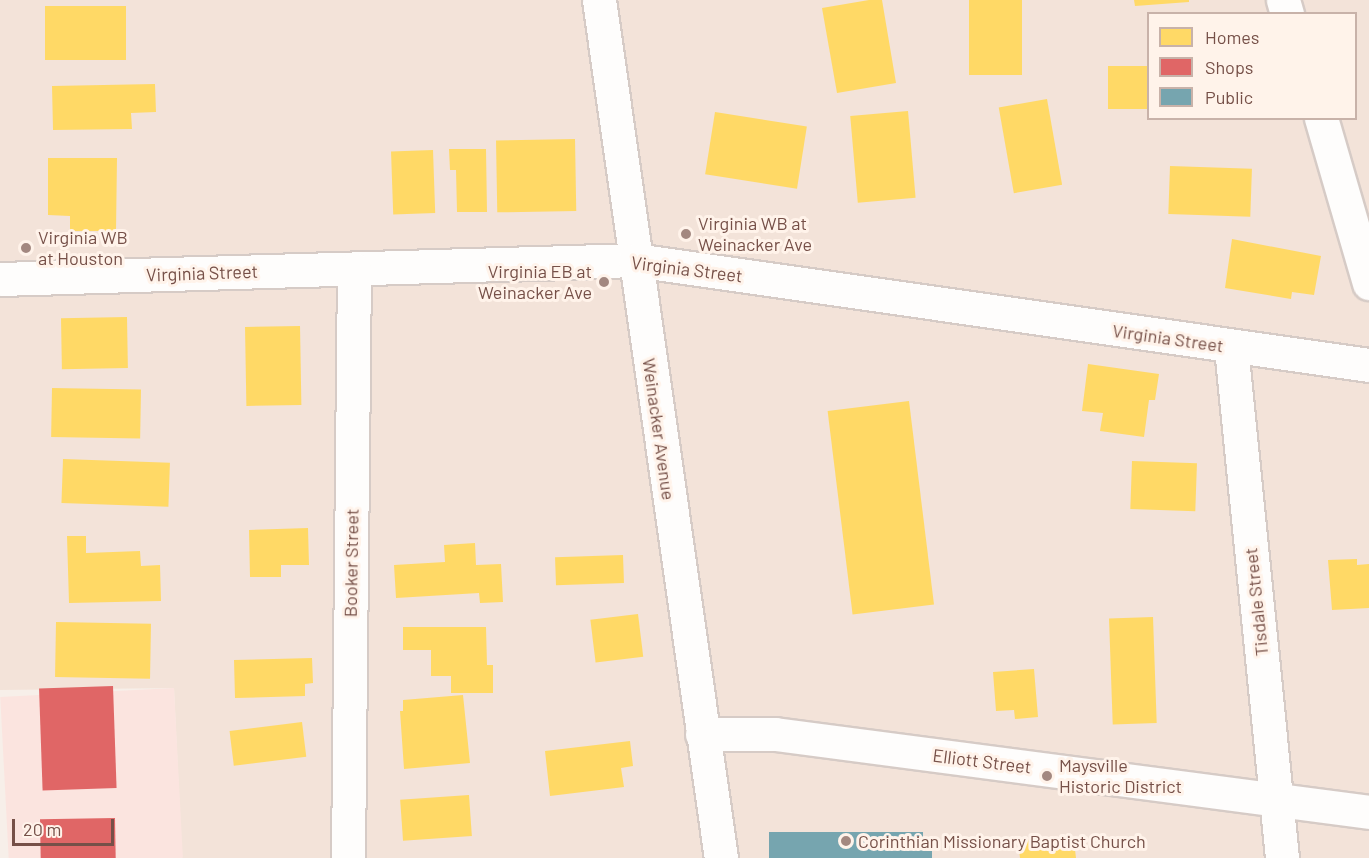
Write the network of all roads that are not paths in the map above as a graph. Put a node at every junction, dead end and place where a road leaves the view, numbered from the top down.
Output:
1 (599, 0) edge
2 (1322, 120) edge
3 (635, 260) junction
4 (354, 269) junction
5 (0, 279) edge
6 (1369, 283) edge
7 (1231, 347) junction
8 (1369, 365) edge
9 (702, 734) junction
10 (1275, 799) junction
11 (1369, 812) edge
12 (348, 858) edge
13 (721, 858) edge
14 (1282, 858) edge

1 - 3 street, Weinacker Avenue
2 - 6 street
3 - 4 street, Virginia Street
3 - 7 street, Virginia Street
3 - 9 street, Weinacker Avenue
4 - 5 street, Virginia Street
4 - 12 street, Booker Street
7 - 8 street, Virginia Street
7 - 10 street, Tisdale Street
9 - 10 street, Elliott Street
9 - 13 street, Weinacker Avenue
10 - 11 street, Elliott Street
10 - 14 street, Tisdale Street

